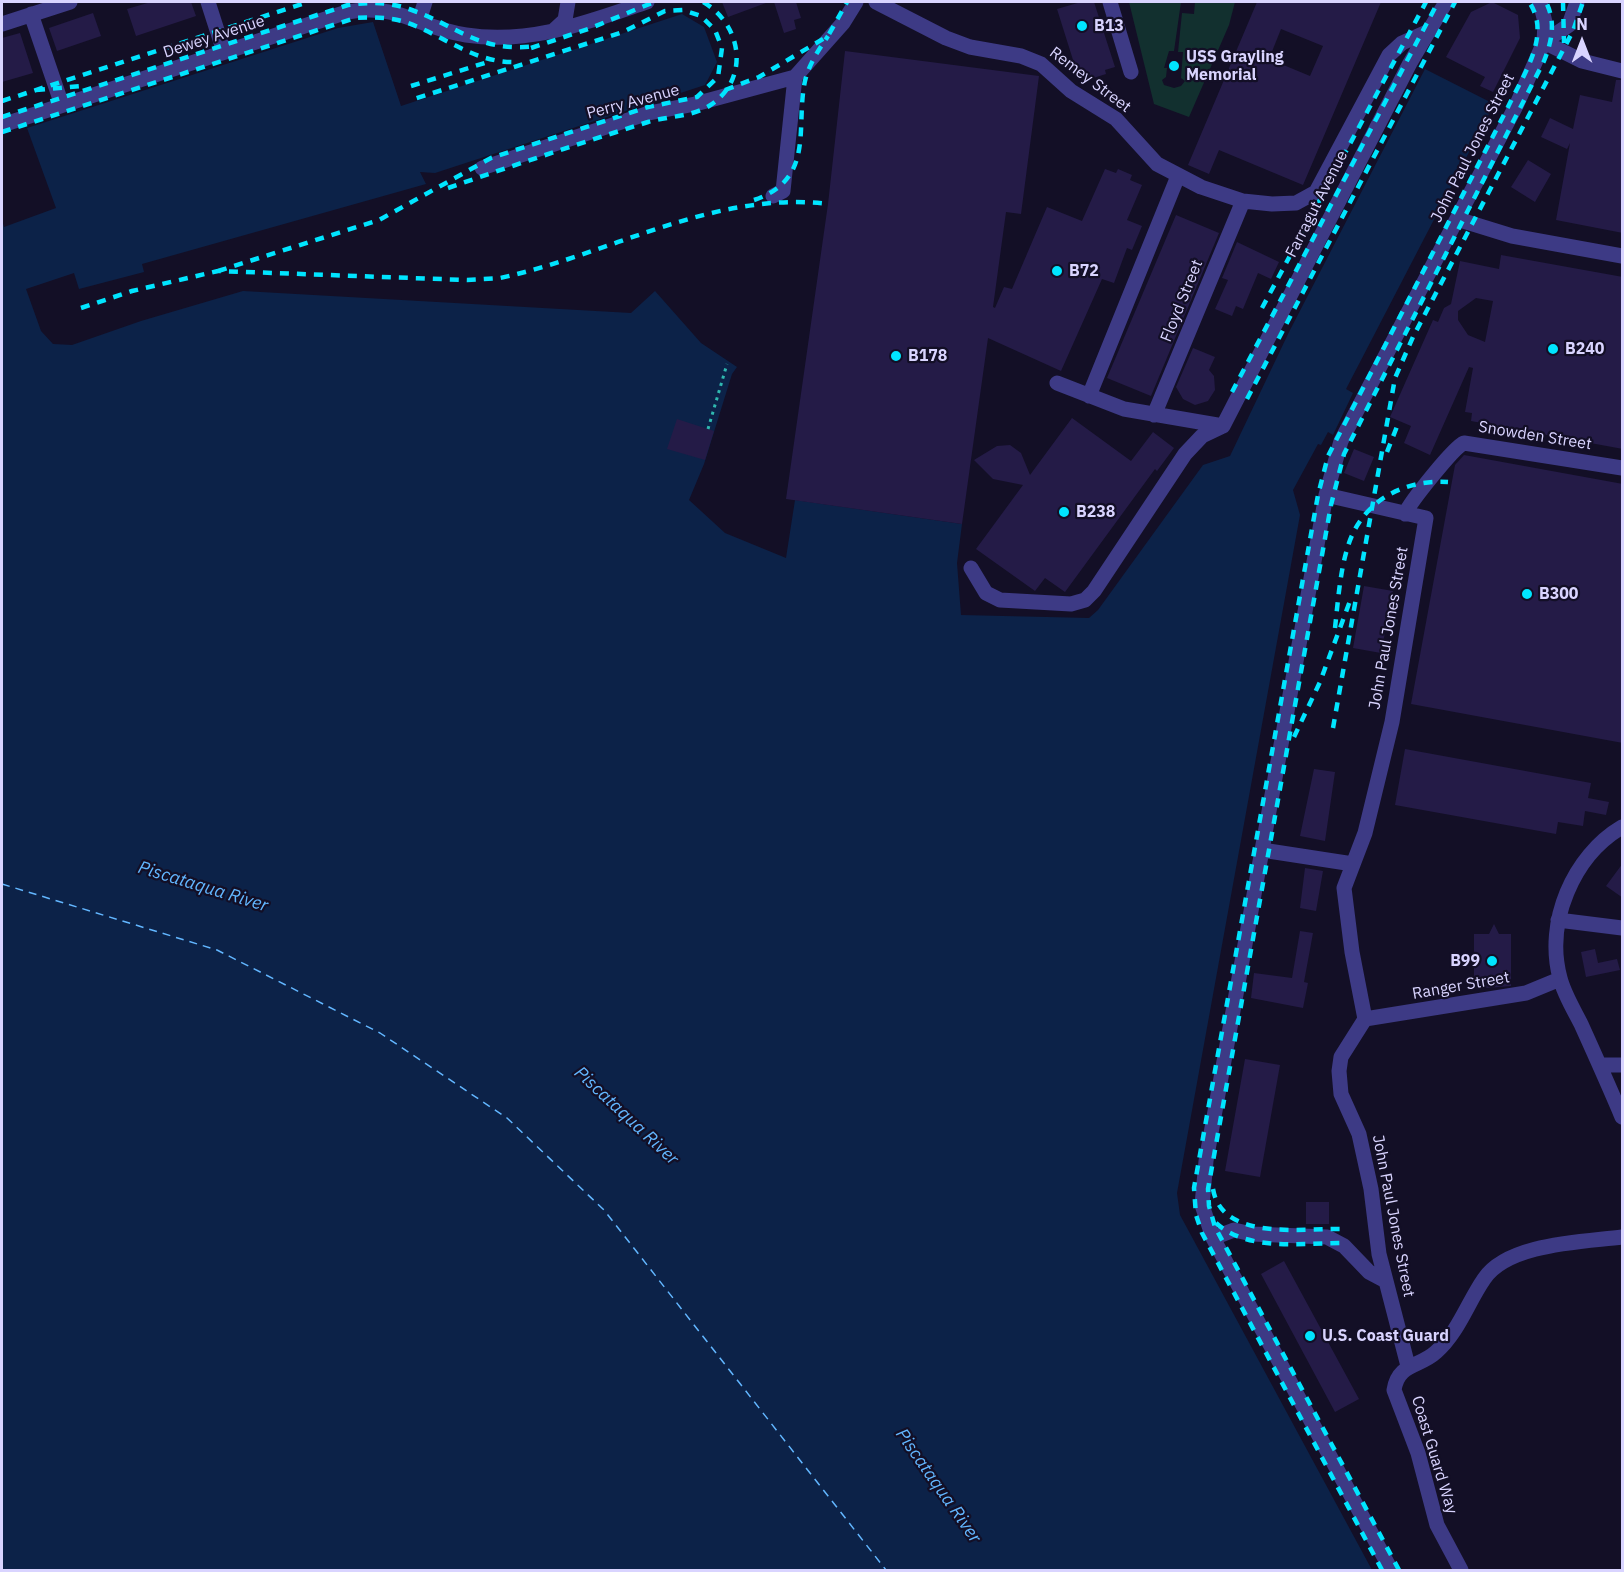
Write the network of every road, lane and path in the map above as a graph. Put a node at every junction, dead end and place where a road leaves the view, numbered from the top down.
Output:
1 (70, 2) edge
2 (208, 2) edge
3 (424, 2) edge
4 (568, 2) edge
5 (647, 2) edge
6 (856, 2) edge
7 (876, 2) edge
8 (1110, 2) edge
9 (1446, 2) edge
10 (1540, 2) edge
11 (1577, 2) edge
12 (377, 5) edge
13 (31, 14) junction
14 (419, 21) junction
15 (2, 24) edge
16 (553, 31) junction
17 (1429, 31) junction
18 (1544, 42) junction
19 (224, 52) junction
20 (1623, 71) edge
21 (1131, 72) dead end
22 (795, 77) junction
23 (62, 105) junction
24 (2, 125) edge
25 (482, 168) dead end
26 (1178, 176) junction
27 (773, 196) dead end
28 (1243, 201) junction
29 (1457, 219) junction
30 (1623, 256) edge
31 (727, 364) dead end
32 (1057, 383) dead end
33 (1089, 396) junction
34 (1154, 415) junction
35 (1223, 426) junction
36 (708, 429) dead end
37 (1623, 468) edge
38 (1326, 495) junction
39 (1405, 514) junction
40 (970, 568) dead end
41 (1623, 826) edge
42 (1262, 850) junction
43 (1353, 864) junction
44 (1558, 920) junction
45 (1623, 928) edge
46 (1560, 979) junction
47 (1365, 1019) junction
48 (1600, 1065) junction
49 (1623, 1065) edge
50 (1623, 1117) edge
51 (1623, 1237) edge
52 (1213, 1238) junction
53 (1386, 1281) junction
54 (1408, 1366) junction
55 (1391, 1570) edge
56 (1461, 1570) edge

1 - 13 street
2 - 19 street
3 - 14 street
4 - 16 street
5 - 16 street, Dewey Avenue
6 - 22 street
7 - 26 street, Remey Street
8 - 21 street
9 - 17 street, Farragut Avenue
10 - 18 street, John Paul Jones Street
11 - 18 street
12 - 14 street, Dewey Avenue
12 - 19 street, Dewey Avenue
13 - 15 street
13 - 23 street
14 - 16 street, Dewey Avenue
17 - 28 street, Remey Street
17 - 35 street, Farragut Avenue
18 - 20 street
18 - 29 street, John Paul Jones Street
19 - 23 street, Dewey Avenue
22 - 25 street, Perry Avenue
22 - 27 street
23 - 24 street, Dewey Avenue
26 - 28 street, Remey Street
26 - 33 street
28 - 34 street, Floyd Street
29 - 30 street
29 - 38 street, John Paul Jones Street
31 - 36 path
32 - 33 street
33 - 34 street
34 - 35 street
35 - 40 street
37 - 39 street, Snowden Street
38 - 39 street, John Paul Jones Street
38 - 42 street
39 - 43 street, John Paul Jones Street
41 - 44 street
42 - 43 street
42 - 52 street
43 - 47 street, John Paul Jones Street
44 - 45 street
44 - 46 street
46 - 47 street, Ranger Street
46 - 48 street
47 - 53 street, John Paul Jones Street
48 - 49 street
48 - 50 street
51 - 54 street
52 - 53 street
52 - 55 street
53 - 54 street, John Paul Jones Street
54 - 56 street, Coast Guard Way

